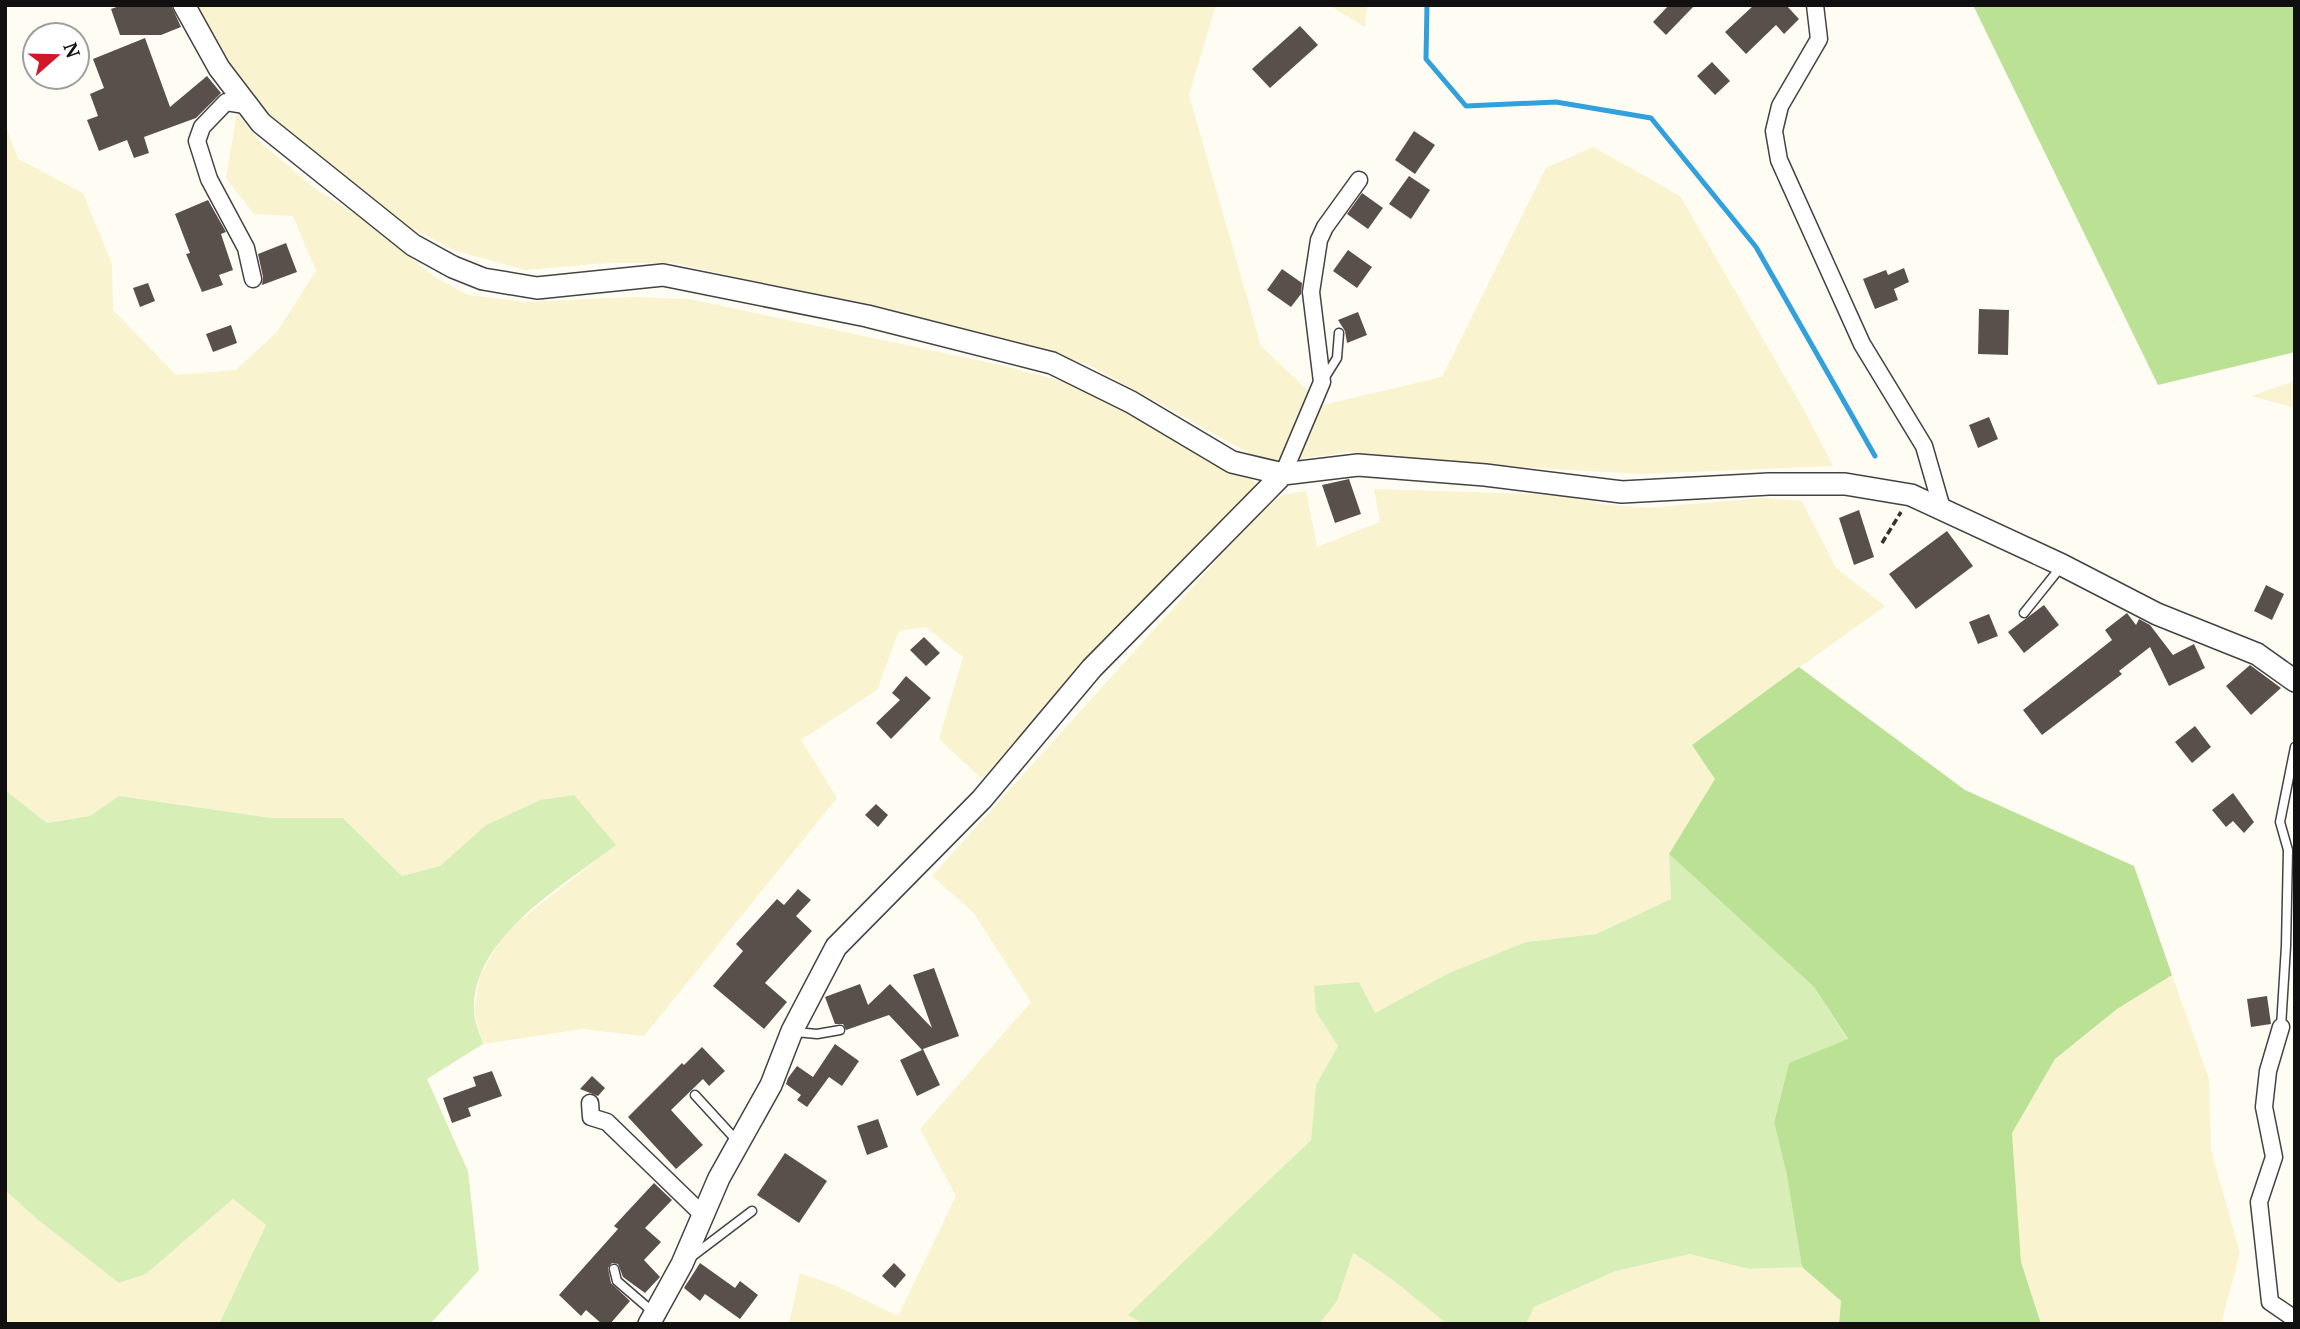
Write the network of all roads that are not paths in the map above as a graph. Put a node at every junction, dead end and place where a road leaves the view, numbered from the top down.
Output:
1 (184, 5) edge
2 (1815, 5) edge
3 (245, 105) junction
4 (1359, 180) dead end
5 (253, 279) dead end
6 (1339, 332) dead end
7 (1322, 382) junction
8 (1283, 474) junction
9 (1943, 512) junction
10 (2062, 565) junction
11 (2024, 613) dead end
12 (2295, 681) edge
13 (2295, 747) edge
14 (2281, 1027) joint
15 (840, 1030) dead end
16 (792, 1031) junction
17 (695, 1095) dead end
18 (590, 1103) dead end
19 (740, 1145) junction
20 (752, 1211) dead end
21 (703, 1215) junction
22 (682, 1264) junction
23 (614, 1269) dead end
24 (652, 1319) edge
25 (2295, 1319) edge

1 - 3 street
2 - 9 street
3 - 5 street
3 - 8 street
4 - 7 street
6 - 7 lane
7 - 8 street
8 - 9 street
8 - 16 street
9 - 10 street
10 - 11 lane
10 - 12 street
13 - 14 lane
14 - 25 street
15 - 16 lane
16 - 19 street
17 - 19 lane
18 - 21 street
19 - 21 street
20 - 22 lane
21 - 22 street
22 - 24 street
23 - 24 lane

